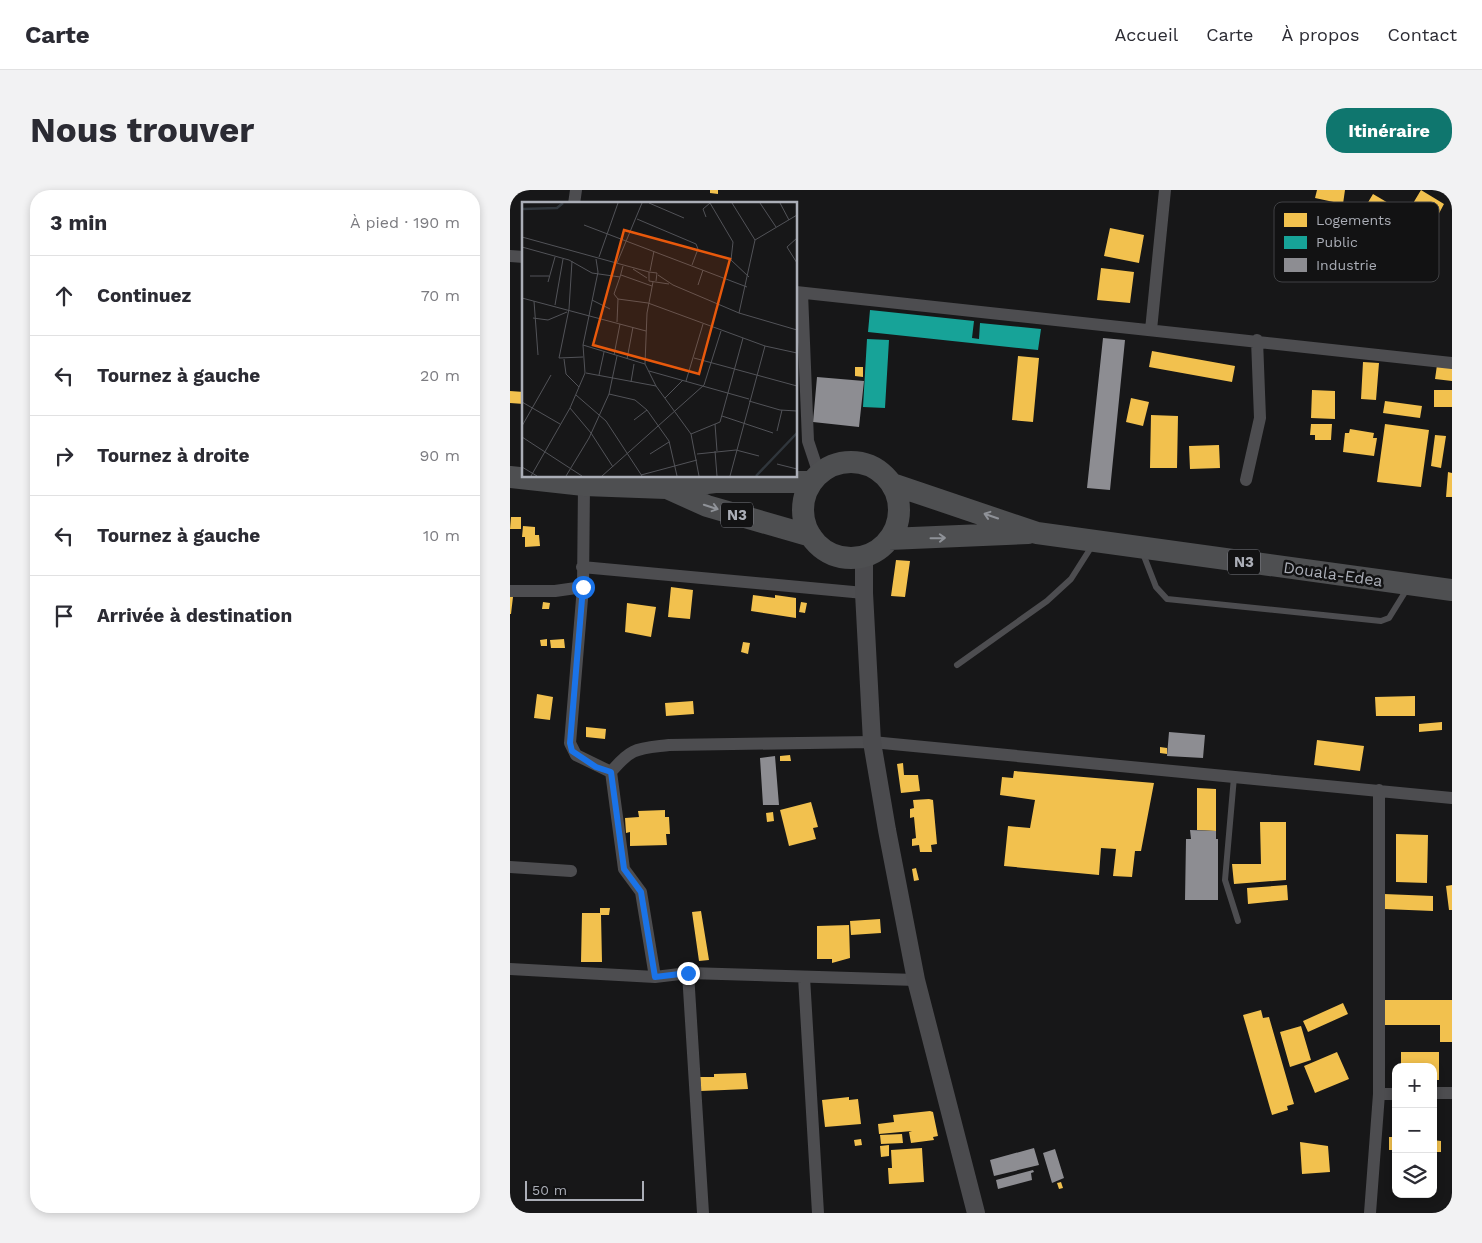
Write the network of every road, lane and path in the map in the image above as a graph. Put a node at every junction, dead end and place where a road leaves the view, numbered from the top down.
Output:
1 (1165, 190) edge
2 (799, 292) edge
3 (1151, 330) junction
4 (1257, 340) junction
5 (1452, 363) edge
6 (529, 478) edge
7 (816, 478) junction
8 (1246, 480) dead end
9 (892, 484) junction
10 (584, 485) junction
11 (666, 488) junction
12 (1036, 533) junction
13 (811, 536) junction
14 (890, 539) junction
15 (1094, 541) junction
16 (1140, 548) junction
17 (864, 556) junction
18 (582, 567) junction
19 (1410, 584) junction
20 (583, 587) junction
21 (1452, 590) edge
22 (510, 591) edge
23 (864, 592) junction
24 (957, 665) dead end
25 (872, 742) junction
26 (611, 772) junction
27 (1234, 776) junction
28 (1379, 790) junction
29 (1452, 798) edge
30 (510, 867) edge
31 (571, 871) dead end
32 (1238, 921) dead end
33 (510, 969) edge
34 (688, 973) junction
35 (655, 977) junction
36 (804, 977) junction
37 (916, 980) junction
38 (1437, 1093) edge
39 (1452, 1093) edge
40 (1379, 1094) junction
41 (1392, 1094) edge
42 (703, 1213) edge
43 (818, 1213) edge
44 (976, 1213) edge
45 (1370, 1213) edge

1 - 3 street
2 - 3 street
2 - 7 street
3 - 4 street
4 - 5 street
4 - 8 street
6 - 10 highway, N3
7 - 9 highway, N3
7 - 11 highway, N3
7 - 13 highway
12 -> 9 highway, Douala-Edea / N3
9 - 14 highway
10 - 11 highway, N3
10 - 18 street
11 -> 13 highway, N3
14 -> 12 highway, Douala-Edea / N3
12 - 15 highway, Douala-Edea / N3
13 - 17 highway, N3
14 - 17 highway
15 - 16 highway, Douala-Edea / N3
15 - 24 lane
16 - 19 highway, Douala-Edea / N3
16 - 19 lane
17 - 23 main road
18 - 20 street
18 - 23 street
19 - 21 highway, Douala-Edea / N3
20 - 22 street
20 - 26 street
23 - 25 main road
25 - 26 street
25 - 27 street
25 - 37 main road
26 - 35 street
27 - 28 street
27 - 32 lane
28 - 29 street
28 - 40 street
30 - 31 street
33 - 35 street
34 - 35 street
34 - 36 street
34 - 42 street
36 - 37 street
36 - 43 street
37 - 44 main road
38 - 39 street
40 - 41 street
40 - 45 street

